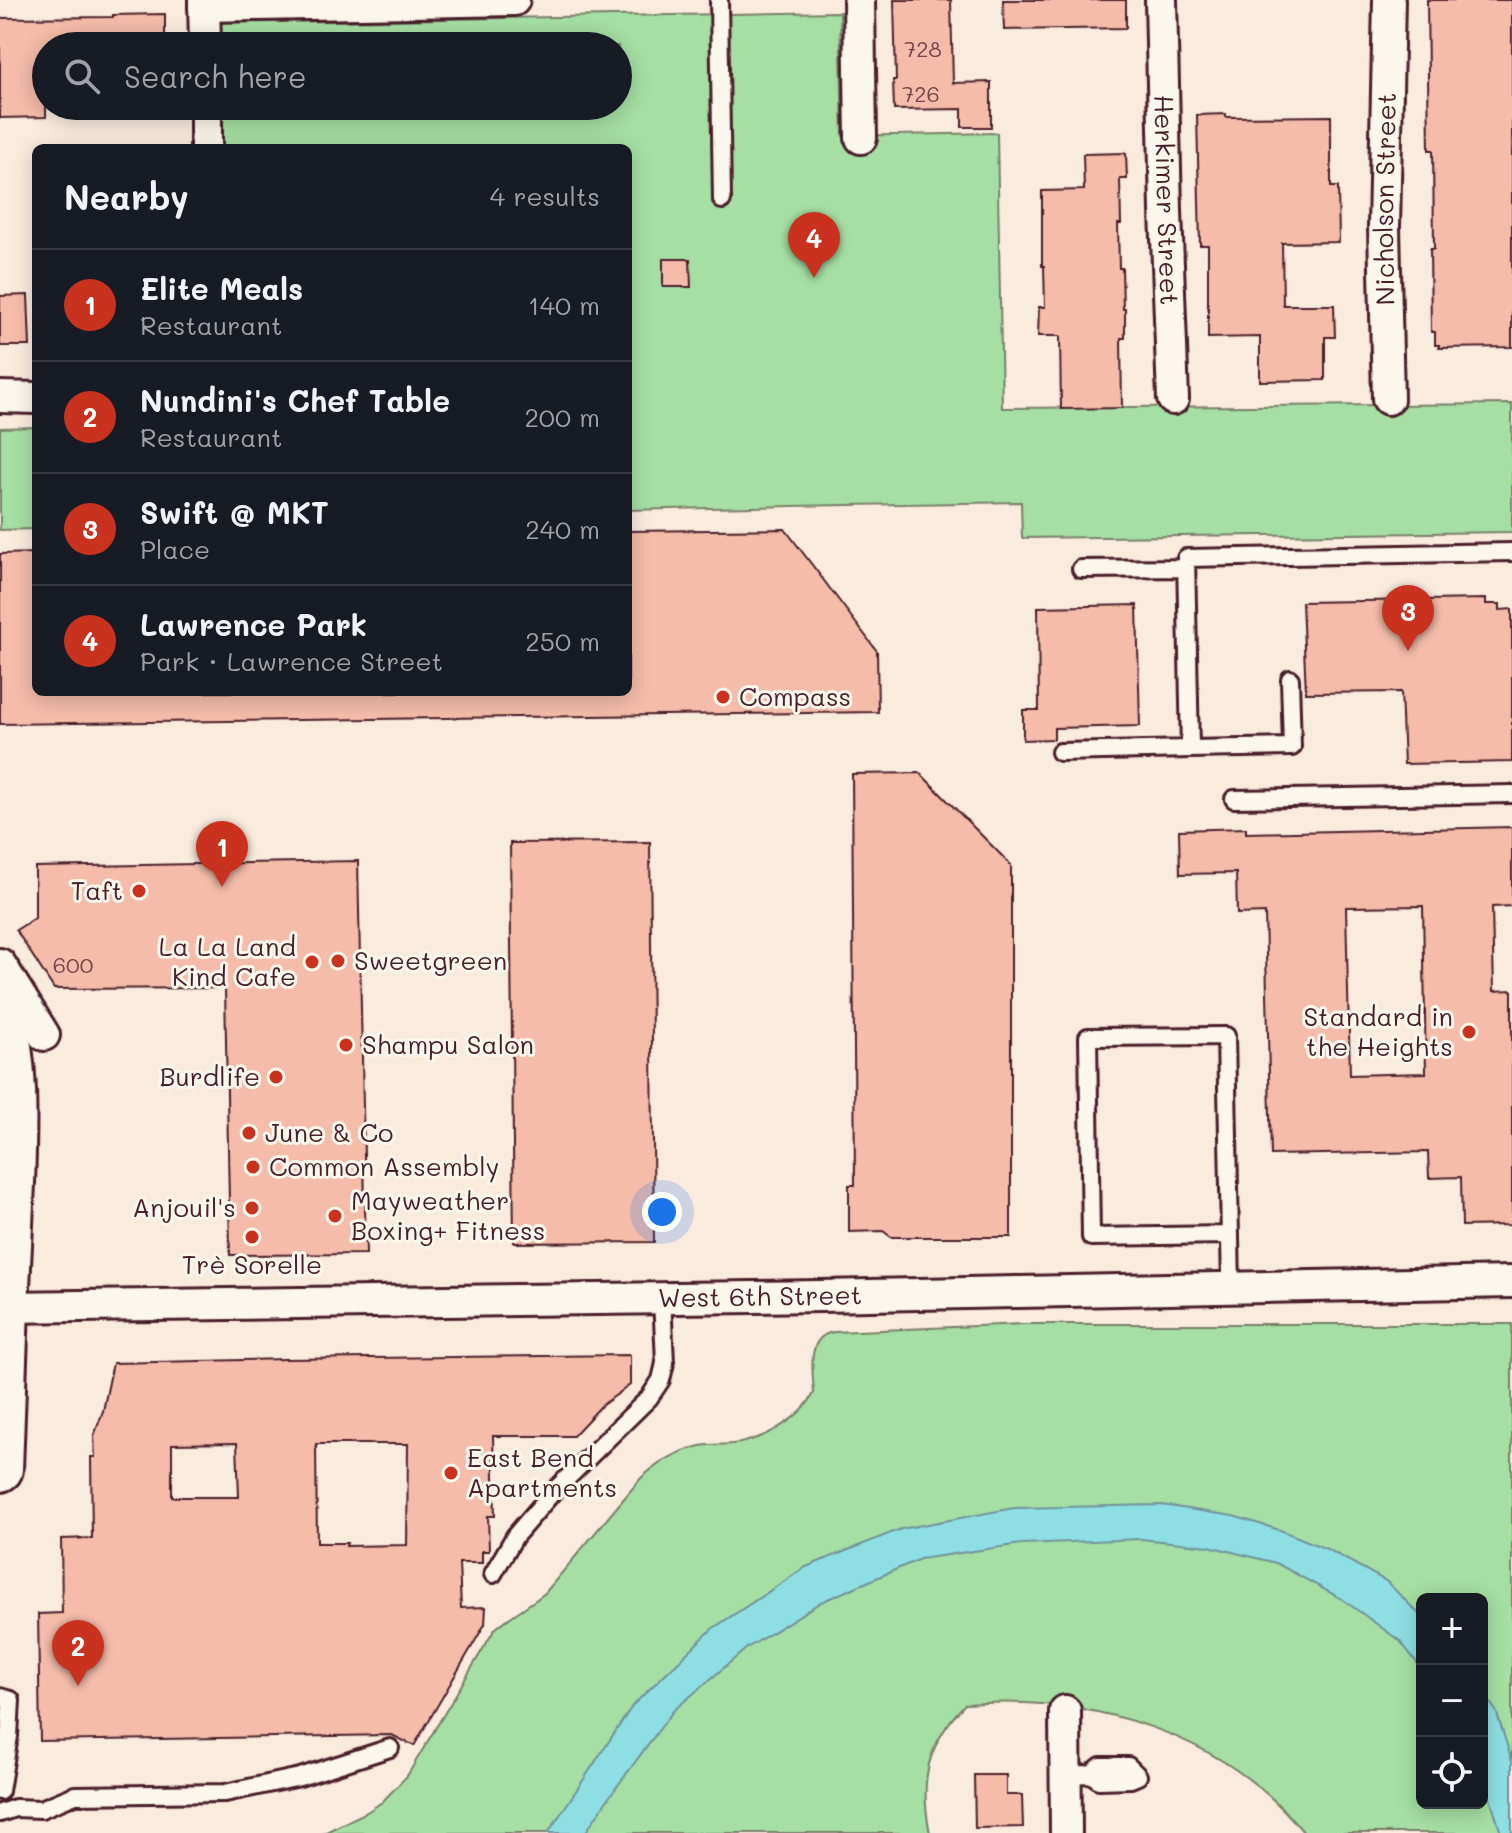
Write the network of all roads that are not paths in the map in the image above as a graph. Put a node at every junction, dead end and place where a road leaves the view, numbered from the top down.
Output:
1 (514, 0) edge
2 (719, 0) edge
3 (859, 0) edge
4 (1161, 0) edge
5 (1389, 0) edge
6 (204, 3) edge
7 (205, 32) edge
8 (206, 120) edge
9 (861, 138) dead end
10 (206, 144) edge
11 (722, 200) dead end
12 (0, 397) edge
13 (32, 398) edge
14 (1173, 399) dead end
15 (1388, 399) dead end
16 (1512, 552) edge
17 (1186, 568) junction
18 (1081, 569) dead end
19 (1290, 679) dead end
20 (1190, 749) junction
21 (1060, 752) dead end
22 (1512, 794) edge
23 (1234, 799) dead end
24 (0, 964) edge
25 (0, 1005) edge
26 (44, 1035) dead end
27 (1230, 1235) junction
28 (1512, 1282) edge
29 (1231, 1288) junction
30 (2, 1297) edge
31 (662, 1298) junction
32 (0, 1469) edge
33 (493, 1574) dead end
34 (0, 1697) edge
35 (1065, 1711) dead end
36 (390, 1748) dead end
37 (0, 1791) edge
38 (0, 1813) edge
39 (1066, 1833) edge

1 - 6 street
2 - 11 lane
3 - 9 street
4 - 14 street, Herkimer Street
5 - 15 street, Nicholson Street
6 - 7 street
8 - 10 street
12 - 13 street
16 - 17 lane
17 - 18 lane
17 - 20 lane
19 - 20 lane
20 - 21 lane
22 - 23 lane
24 - 26 street
25 - 30 main road
27 - 27 lane
27 - 29 lane
28 - 29 street, West 6th Street
29 - 31 street, West 6th Street
30 - 31 street, West 6th Street
30 - 32 main road
31 - 33 lane
34 - 37 lane
35 - 39 street
36 - 38 lane

